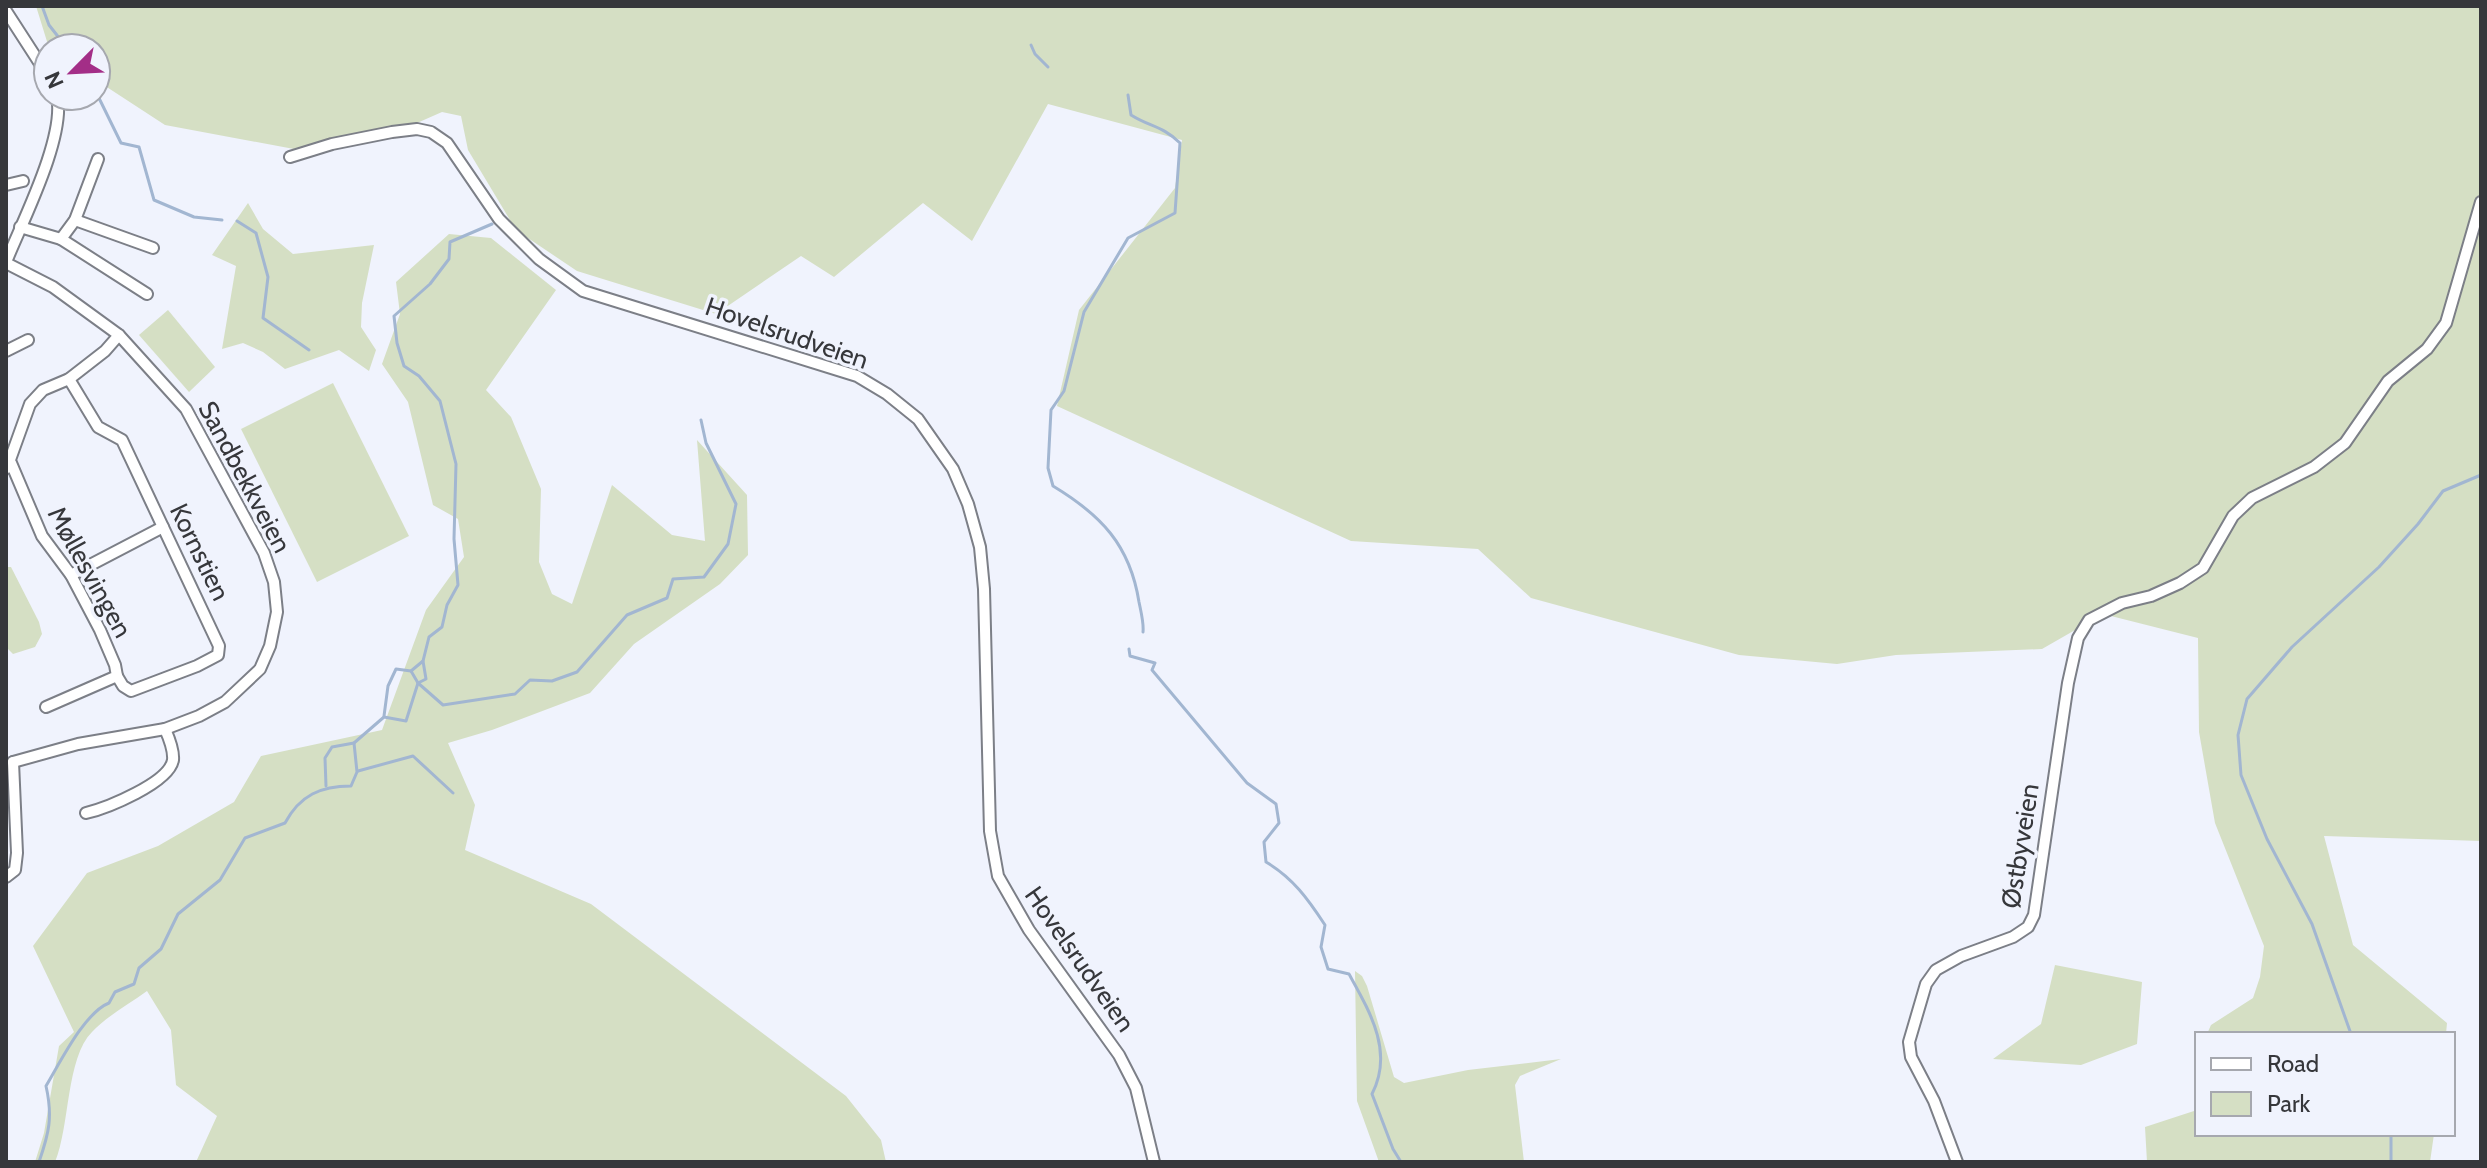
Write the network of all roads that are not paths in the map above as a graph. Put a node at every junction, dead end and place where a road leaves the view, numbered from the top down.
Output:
1 (6, 11) edge
2 (32, 51) edge
3 (59, 112) edge
4 (290, 157) dead end
5 (98, 159) dead end
6 (23, 181) dead end
7 (6, 185) edge
8 (2481, 202) edge
9 (75, 220) junction
10 (20, 227) junction
11 (61, 239) junction
12 (153, 248) dead end
13 (6, 262) edge
14 (147, 294) dead end
15 (119, 335) junction
16 (28, 340) dead end
17 (6, 351) edge
18 (69, 379) junction
19 (18, 432) junction
20 (6, 436) edge
21 (8, 466) edge
22 (163, 527) junction
23 (71, 575) junction
24 (117, 676) junction
25 (46, 707) dead end
26 (165, 729) junction
27 (10, 760) edge
28 (86, 813) dead end
29 (6, 877) edge
30 (1154, 1162) edge
31 (1957, 1162) edge

1 - 2 street
3 - 10 street
4 - 30 street, Hovelsrudveien
5 - 9 street
6 - 7 street
8 - 31 street, Østbyveien
9 - 11 street
9 - 12 street
10 - 11 street
10 - 13 street
11 - 14 street
13 - 15 street, Sandbekkveien
15 - 18 street
15 - 26 street, Sandbekkveien
16 - 17 street
18 - 19 street
18 - 22 street, Kornstien
19 - 20 street
19 - 21 street
21 - 23 street, Møllesvingen
22 - 23 street
22 - 24 street, Kornstien
23 - 24 street, Møllesvingen
24 - 25 street, Møllesvingen
26 - 27 street, Sandbekkveien
26 - 28 street
27 - 29 street

